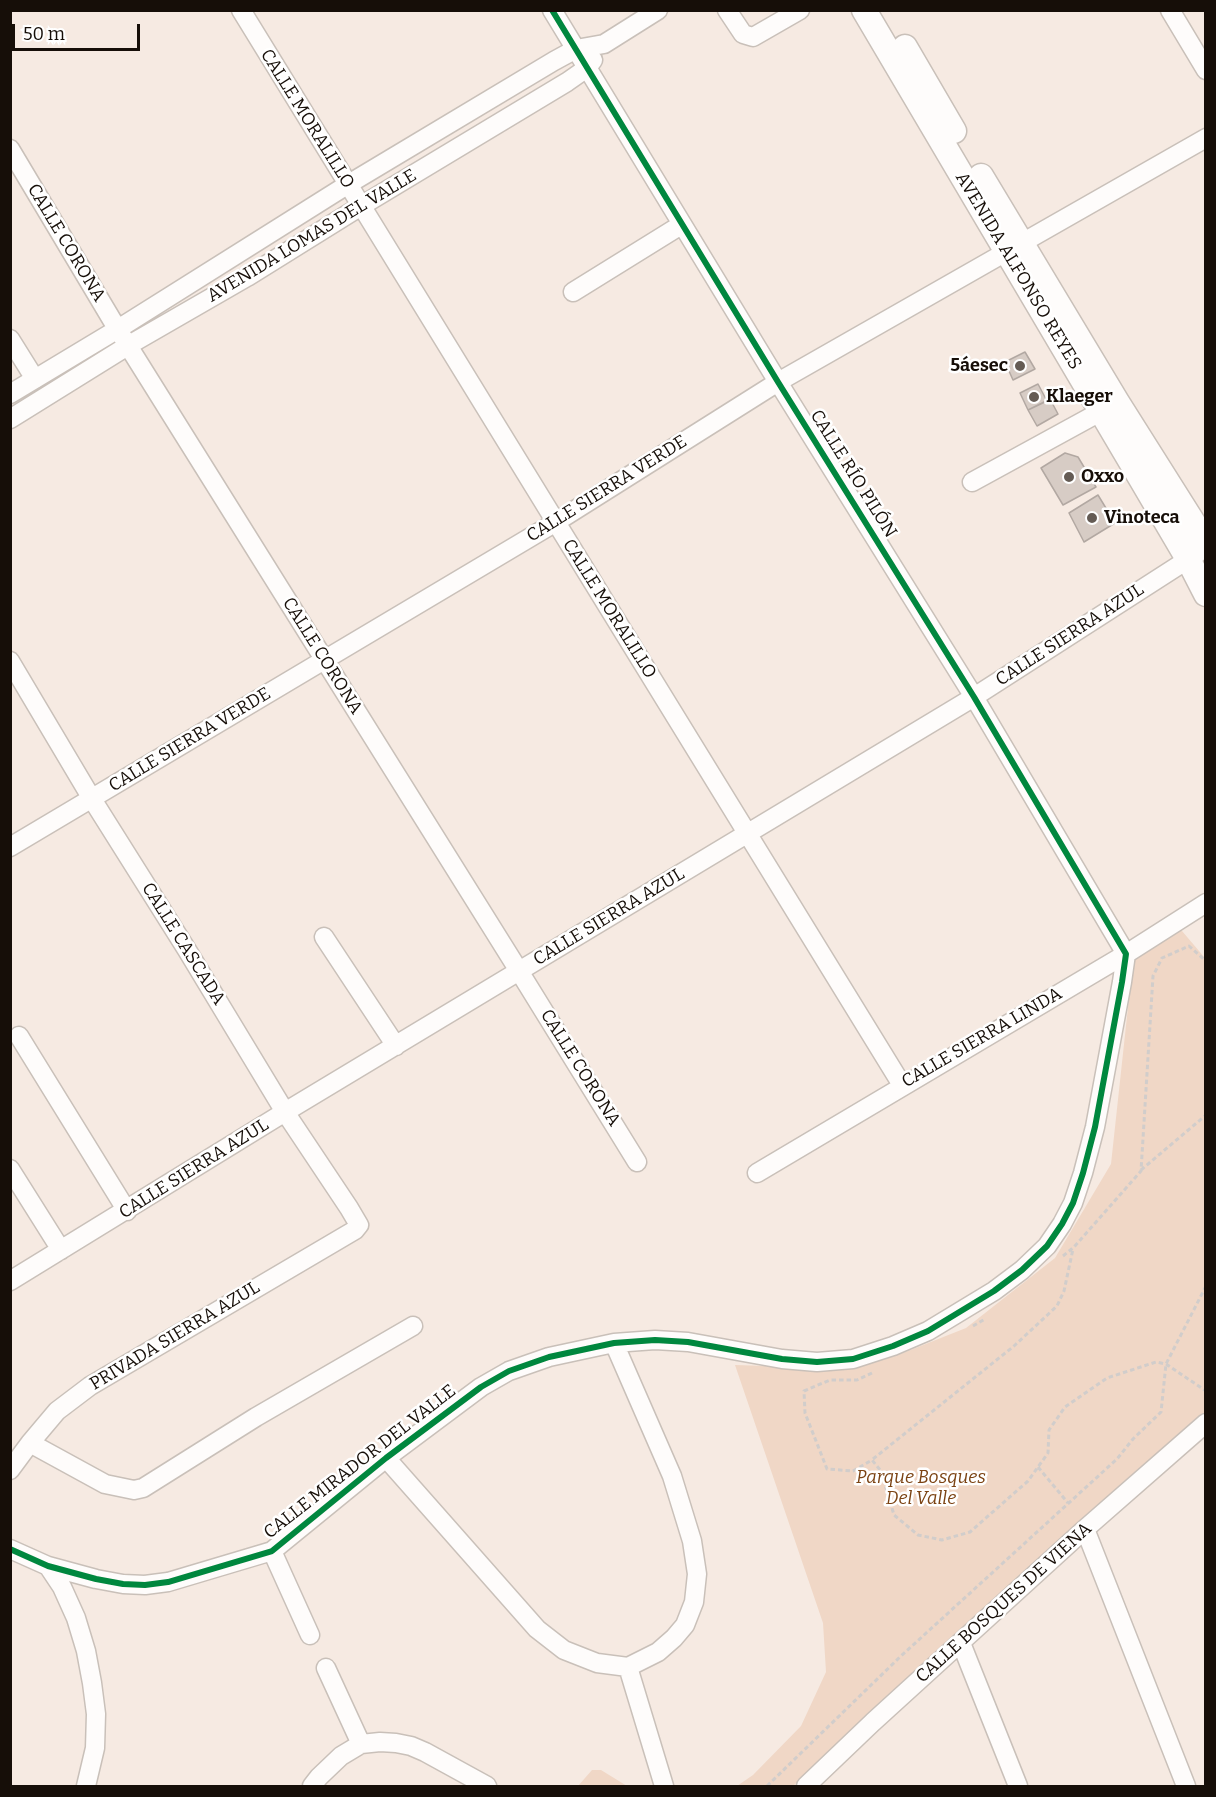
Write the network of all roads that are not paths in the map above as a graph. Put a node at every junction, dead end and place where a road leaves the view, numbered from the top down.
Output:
1 (241, 10) edge
2 (552, 10) edge
3 (658, 10) edge
4 (727, 10) edge
5 (800, 10) edge
6 (864, 10) edge
7 (883, 10) edge
8 (1170, 10) edge
9 (604, 44) junction
10 (576, 49) junction
11 (587, 68) junction
12 (1206, 70) edge
13 (1206, 138) edge
14 (10, 149) edge
15 (347, 185) junction
16 (361, 206) junction
17 (681, 225) junction
18 (1014, 246) junction
19 (573, 292) dead end
20 (118, 329) junction
21 (10, 339) edge
22 (129, 345) junction
23 (35, 379) junction
24 (778, 382) junction
25 (10, 394) edge
26 (1109, 407) junction
27 (10, 419) edge
28 (972, 482) dead end
29 (556, 522) junction
30 (1206, 543) edge
31 (1197, 554) edge
32 (1206, 594) edge
33 (324, 660) junction
34 (10, 661) edge
35 (974, 697) junction
36 (92, 799) junction
37 (748, 834) junction
38 (10, 847) edge
39 (1206, 903) edge
40 (324, 938) dead end
41 (1126, 954) junction
42 (519, 970) junction
43 (18, 1036) dead end
44 (396, 1046) junction
45 (902, 1085) junction
46 (285, 1112) junction
47 (637, 1162) dead end
48 (10, 1168) edge
49 (757, 1173) dead end
50 (127, 1211) junction
51 (358, 1225) joint
52 (60, 1250) junction
53 (10, 1281) edge
54 (413, 1326) dead end
55 (614, 1343) junction
56 (1205, 1426) edge
57 (30, 1443) junction
58 (386, 1458) junction
59 (10, 1470) edge
60 (1084, 1529) junction
61 (10, 1549) edge
62 (272, 1551) junction
63 (48, 1566) junction
64 (310, 1635) dead end
65 (961, 1643) junction
66 (628, 1667) junction
67 (326, 1668) dead end
68 (361, 1744) junction
69 (810, 1785) edge
70 (86, 1786) edge
71 (312, 1786) edge
72 (487, 1786) edge
73 (664, 1786) edge
74 (1018, 1786) edge
75 (1186, 1786) edge

1 - 15 street, CALLE MORALILLO
2 - 10 street, CALLE RÍO PILÓN
3 - 9 street, AVENIDA LOMAS DEL VALLE
4 - 5 street
6 - 18 main road, AVENIDA ALFONSO REYES
7 - 18 main road, AVENIDA ALFONSO REYES
8 - 12 street
9 - 10 street, AVENIDA LOMAS DEL VALLE
9 - 11 street, AVENIDA LOMAS DEL VALLE
10 - 11 street, CALLE RÍO PILÓN
10 - 15 street, AVENIDA LOMAS DEL VALLE
11 - 16 street, AVENIDA LOMAS DEL VALLE
11 - 17 street, CALLE RÍO PILÓN
13 - 18 street, CALLE SIERRA VERDE
14 - 20 street, CALLE CORONA
15 - 16 street, CALLE MORALILLO
15 - 20 street, AVENIDA LOMAS DEL VALLE
16 - 22 street, AVENIDA LOMAS DEL VALLE
16 - 29 street, CALLE MORALILLO
17 - 19 street
17 - 24 street, CALLE RÍO PILÓN
18 - 24 street, CALLE SIERRA VERDE
18 - 26 main road, AVENIDA ALFONSO REYES
20 - 22 street, CALLE CORONA
20 - 23 street, AVENIDA LOMAS DEL VALLE
21 - 23 street
22 - 27 street, AVENIDA LOMAS DEL VALLE
22 - 33 street, CALLE CORONA
23 - 25 street, AVENIDA LOMAS DEL VALLE
24 - 29 street, CALLE SIERRA VERDE
24 - 35 street, CALLE RÍO PILÓN
26 - 28 street
26 - 30 main road, AVENIDA ALFONSO REYES
26 - 31 main road, AVENIDA ALFONSO REYES
29 - 33 street, CALLE SIERRA VERDE
29 - 37 street, CALLE MORALILLO
31 - 32 main road, AVENIDA ALFONSO REYES
31 - 35 street, CALLE SIERRA AZUL
33 - 36 street, CALLE SIERRA VERDE
33 - 42 street, CALLE CORONA
34 - 36 street, CALLE CASCADA
35 - 37 street, CALLE SIERRA AZUL
35 - 41 street, CALLE RÍO PILÓN
36 - 38 street, CALLE SIERRA VERDE
36 - 46 street, CALLE CASCADA
37 - 42 street, CALLE SIERRA AZUL
37 - 45 street, CALLE MORALILLO
39 - 41 street, CALLE SIERRA LINDA
40 - 44 street
41 - 45 street, CALLE SIERRA LINDA
41 - 55 street, CALLE MIRADOR DEL VALLE
42 - 44 street, CALLE SIERRA AZUL
42 - 47 street, CALLE CORONA
43 - 50 street
44 - 46 street, CALLE SIERRA AZUL
45 - 49 street, CALLE SIERRA LINDA
46 - 50 street, CALLE SIERRA AZUL
46 - 51 street, CALLE CASCADA
48 - 52 street
50 - 52 street, CALLE SIERRA AZUL
51 - 57 street, PRIVADA SIERRA AZUL
52 - 53 street, CALLE SIERRA AZUL
54 - 57 street
55 - 58 street, CALLE MIRADOR DEL VALLE
55 - 66 street
56 - 60 street, CALLE BOSQUES DE VIENA
57 - 59 street, PRIVADA SIERRA AZUL
58 - 62 street, CALLE MIRADOR DEL VALLE
58 - 66 street
60 - 65 street, CALLE BOSQUES DE VIENA
60 - 75 street
61 - 63 street, CALLE MIRADOR DEL VALLE
62 - 63 street, CALLE MIRADOR DEL VALLE
62 - 64 street
63 - 70 street
65 - 69 street, CALLE BOSQUES DE VIENA
65 - 74 street
66 - 73 street
67 - 68 street
68 - 71 street
68 - 72 street

